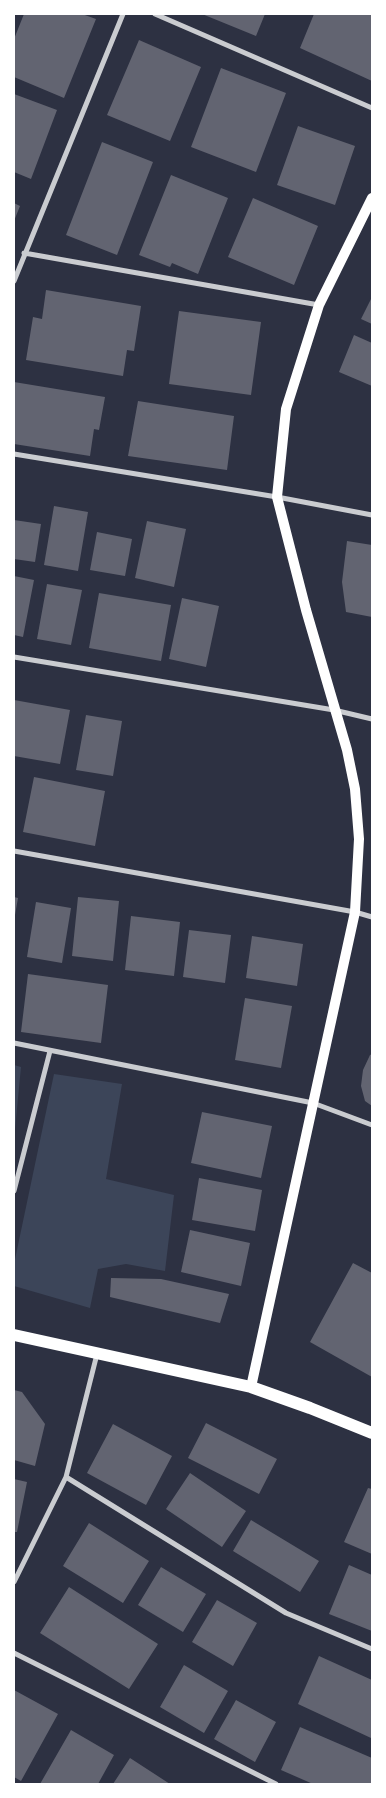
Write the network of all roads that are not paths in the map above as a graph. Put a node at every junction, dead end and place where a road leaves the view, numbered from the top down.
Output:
1 (123, 14) edge
2 (155, 14) edge
3 (372, 108) edge
4 (372, 198) edge
5 (24, 253) junction
6 (14, 281) edge
7 (319, 304) junction
8 (14, 454) edge
9 (278, 497) junction
10 (372, 515) edge
11 (14, 656) edge
12 (334, 710) junction
13 (372, 719) edge
14 (14, 851) edge
15 (355, 912) junction
16 (372, 917) edge
17 (14, 1044) edge
18 (50, 1050) junction
19 (313, 1103) junction
20 (372, 1125) edge
21 (14, 1191) edge
22 (14, 1335) edge
23 (97, 1354) junction
24 (251, 1387) junction
25 (372, 1433) edge
26 (66, 1477) junction
27 (14, 1582) edge
28 (372, 1650) edge
29 (14, 1653) edge
30 (276, 1784) edge

1 - 5 street
2 - 3 street
4 - 7 main road
5 - 6 street
5 - 7 street
7 - 9 main road
8 - 9 street
9 - 10 street
9 - 12 main road
11 - 12 street
12 - 13 street
12 - 15 main road
14 - 15 street
15 - 16 street
15 - 19 main road
17 - 18 street
18 - 19 street
18 - 21 street
19 - 20 street
19 - 24 main road
22 - 23 main road
23 - 24 main road
23 - 26 street
24 - 25 main road
26 - 27 street
26 - 28 street
29 - 30 street

